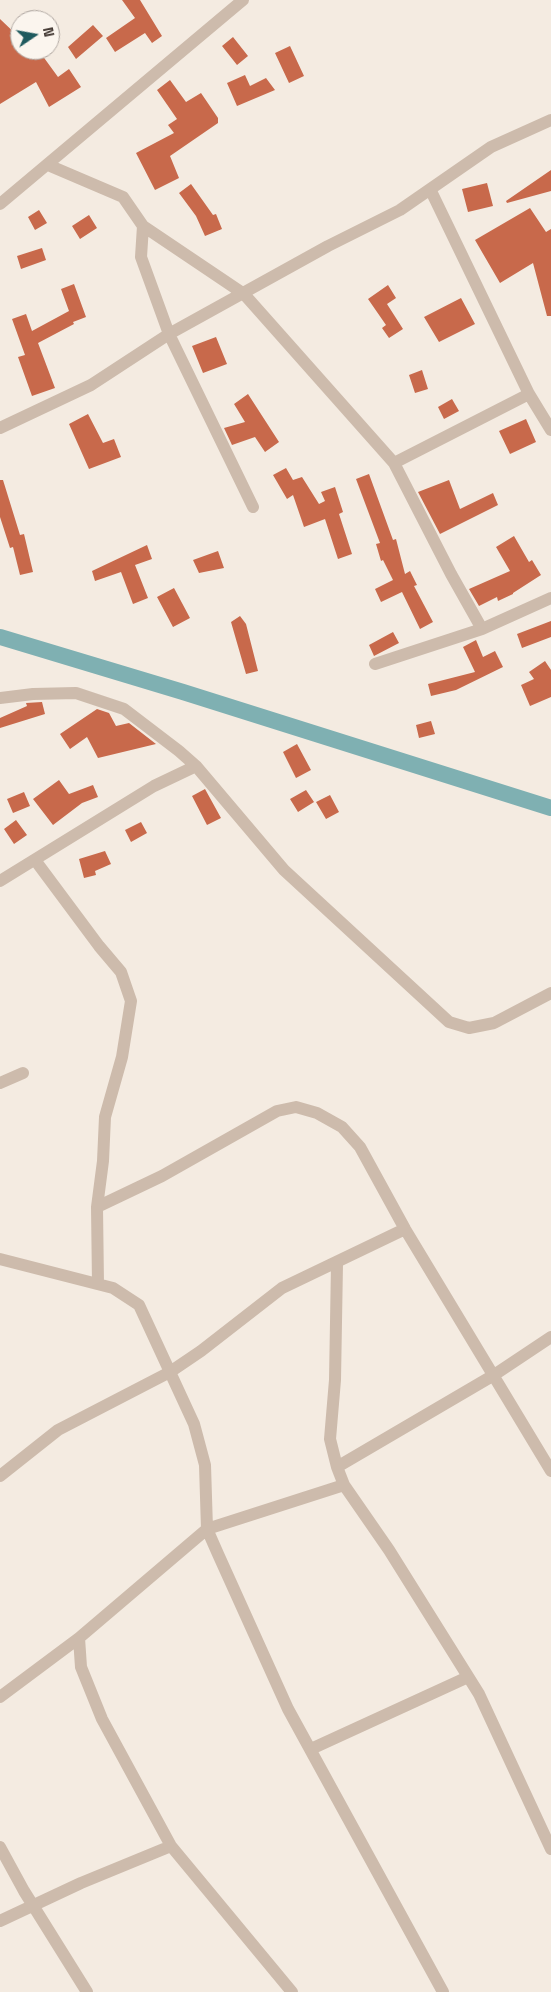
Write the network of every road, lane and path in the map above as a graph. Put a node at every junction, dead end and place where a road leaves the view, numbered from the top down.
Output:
1 (243, 0) edge
2 (551, 120) edge
3 (48, 165) junction
4 (431, 191) junction
5 (0, 204) edge
6 (143, 226) junction
7 (244, 294) junction
8 (169, 334) junction
9 (529, 394) junction
10 (0, 428) edge
11 (551, 430) edge
12 (394, 464) junction
13 (253, 507) dead end
14 (551, 598) edge
15 (482, 629) junction
16 (375, 664) dead end
17 (0, 698) edge
18 (196, 766) junction
19 (35, 860) junction
20 (0, 881) edge
21 (551, 994) edge
22 (23, 1074) dead end
23 (0, 1083) edge
24 (97, 1207) junction
25 (406, 1229) junction
26 (3, 1262) edge
27 (337, 1264) junction
28 (98, 1284) junction
29 (551, 1337) edge
30 (170, 1372) junction
31 (494, 1375) junction
32 (337, 1467) junction
33 (551, 1471) edge
34 (0, 1476) edge
35 (344, 1485) junction
36 (207, 1529) junction
37 (79, 1638) junction
38 (468, 1677) junction
39 (0, 1697) edge
40 (311, 1749) junction
41 (170, 1846) junction
42 (0, 1847) edge
43 (551, 1849) edge
44 (33, 1905) junction
45 (0, 1921) edge
46 (87, 1992) edge
47 (292, 1992) edge
48 (443, 1992) edge

1 - 3 street
2 - 4 street
3 - 5 street
3 - 6 street
4 - 7 street
4 - 9 street
6 - 7 street
6 - 8 street
7 - 8 street
7 - 12 street
8 - 10 street
8 - 13 street
9 - 11 street
9 - 12 street
12 - 15 street
14 - 15 street
15 - 16 street
17 - 18 street
18 - 19 street
18 - 21 street
19 - 20 street
19 - 24 street
22 - 23 street
24 - 25 street
24 - 28 street
25 - 27 street
25 - 31 street
26 - 28 street
27 - 30 street
27 - 32 street
28 - 30 street
29 - 31 street
30 - 34 street
30 - 36 street
31 - 32 street
31 - 33 street
32 - 35 street
35 - 36 street
35 - 38 street
36 - 37 street
36 - 40 street
37 - 39 street
37 - 41 street
38 - 40 street
38 - 43 street
40 - 48 street
41 - 44 street
41 - 47 street
42 - 44 street
44 - 45 street
44 - 46 street

